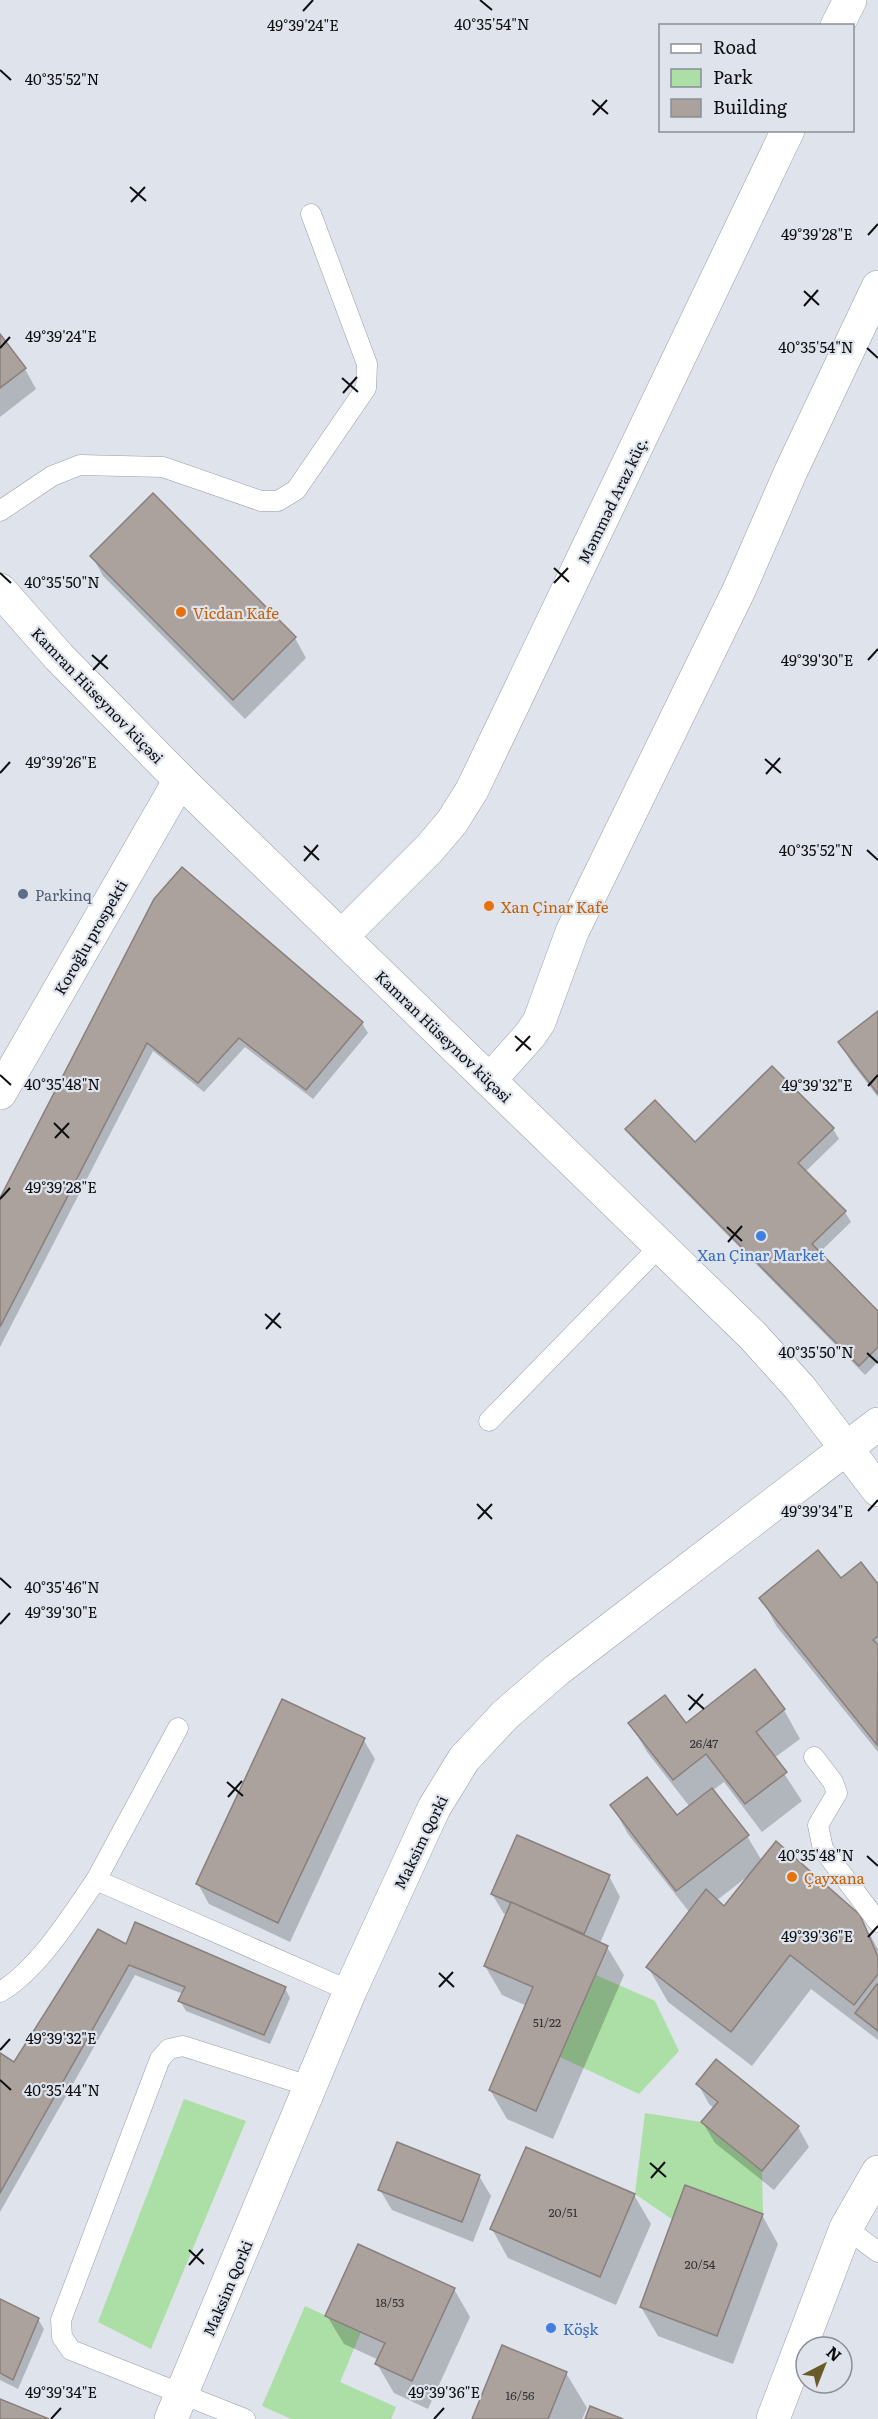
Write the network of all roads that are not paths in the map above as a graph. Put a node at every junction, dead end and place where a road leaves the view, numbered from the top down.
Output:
1 (850, 0) edge
2 (838, 24) edge
3 (787, 132) edge
4 (311, 214) dead end
5 (878, 287) edge
6 (0, 511) edge
7 (0, 590) edge
8 (180, 780) junction
9 (342, 936) junction
10 (490, 1080) junction
11 (0, 1094) edge
12 (661, 1245) junction
13 (489, 1421) dead end
14 (878, 1424) edge
15 (847, 1449) junction
16 (878, 1490) edge
17 (178, 1728) dead end
18 (814, 1756) dead end
19 (96, 1880) junction
20 (878, 1922) edge
21 (350, 1991) junction
22 (0, 1992) edge
23 (312, 2087) junction
24 (878, 2172) edge
25 (846, 2228) junction
26 (878, 2252) edge
27 (177, 2406) edge
28 (245, 2419) edge
29 (773, 2419) edge

1 - 2 street
3 - 9 street, Məmməd Araz küç.
4 - 6 lane
5 - 10 street
7 - 8 street, Kamran Hüseynov küçəsi
8 - 9 street, Kamran Hüseynov küçəsi
8 - 11 street, Koroğlu prospekti
9 - 10 street, Kamran Hüseynov küçəsi
10 - 12 street, Kamran Hüseynov küçəsi
12 - 13 lane
12 - 15 street, Kamran Hüseynov küçəsi
14 - 15 street, Maksim Qorki
15 - 16 street, Kamran Hüseynov küçəsi
15 - 21 street, Maksim Qorki
17 - 19 lane
18 - 20 lane
19 - 21 lane
19 - 22 lane
21 - 23 street, Maksim Qorki
23 - 27 street, Maksim Qorki
23 - 27 lane
24 - 25 street
25 - 26 lane
25 - 29 street
27 - 28 lane

